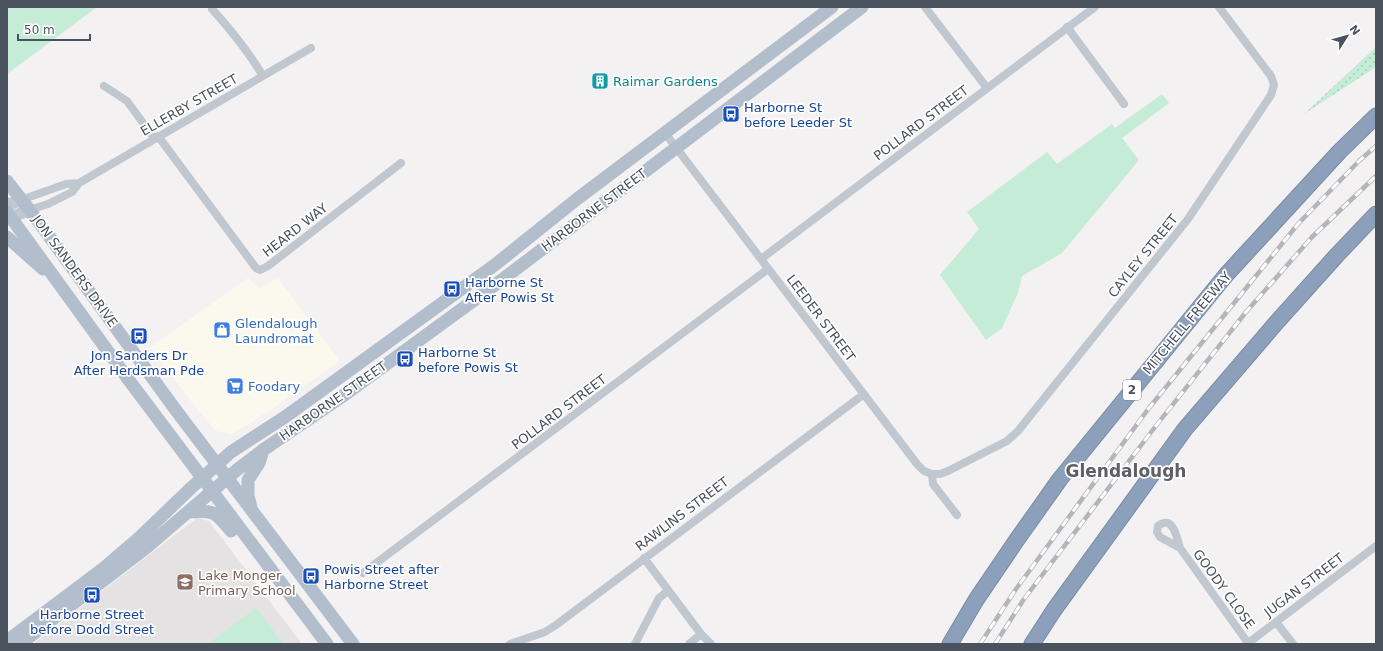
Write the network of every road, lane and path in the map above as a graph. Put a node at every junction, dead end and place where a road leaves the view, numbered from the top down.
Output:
1 (862, 7) edge
2 (925, 7) edge
3 (1095, 7) edge
4 (1219, 7) edge
5 (212, 8) dead end
6 (828, 10) edge
7 (837, 27) junction
8 (1067, 27) junction
9 (311, 48) dead end
10 (263, 76) junction
11 (104, 86) dead end
12 (988, 88) junction
13 (1124, 104) dead end
14 (1376, 116) edge
15 (665, 132) junction
16 (156, 137) junction
17 (676, 148) junction
18 (401, 163) dead end
19 (7, 181) edge
20 (79, 183) junction
21 (577, 199) junction
22 (21, 200) junction
23 (29, 210) junction
24 (8, 213) edge
25 (589, 214) junction
26 (1376, 214) edge
27 (7, 237) edge
28 (761, 259) junction
29 (768, 269) junction
30 (61, 285) junction
31 (864, 394) junction
32 (263, 450) junction
33 (217, 464) junction
34 (932, 474) junction
35 (202, 478) junction
36 (228, 478) junction
37 (212, 491) junction
38 (252, 510) junction
39 (188, 512) junction
40 (957, 515) dead end
41 (253, 546) junction
42 (1376, 546) edge
43 (1180, 548) dead end
44 (644, 558) junction
45 (363, 573) dead end
46 (668, 591) junction
47 (1276, 622) junction
48 (701, 634) junction
49 (7, 641) edge
50 (20, 644) edge
51 (327, 644) edge
52 (353, 644) edge
53 (510, 644) edge
54 (635, 644) edge
55 (689, 644) edge
56 (711, 644) edge
57 (950, 644) edge
58 (1032, 644) edge
59 (1248, 644) edge
60 (1293, 644) edge

1 - 7 main road, HARBORNE STREET
2 - 12 street
3 - 8 street, POLLARD STREET
4 - 34 street, CAYLEY STREET
5 - 10 street
6 - 7 main road
6 - 15 main road, HARBORNE STREET
7 - 17 main road, HARBORNE STREET
8 - 12 street, POLLARD STREET
8 - 13 street
9 - 10 street, ELLERBY STREET
10 - 16 street, ELLERBY STREET
11 - 16 street
12 - 28 street, POLLARD STREET
14 - 57 highway, MITCHELL FREEWAY / 2
15 - 17 street, LEEDER STREET
15 - 21 main road, HARBORNE STREET
16 - 18 street, HEARD WAY
16 - 20 street, ELLERBY STREET
17 - 25 main road, HARBORNE STREET
17 - 28 street, LEEDER STREET
19 - 22 main road, JON SANDERS DRIVE
20 - 22 street, ELLERBY STREET
20 - 23 street, ELLERBY STREET
21 - 25 main road
21 - 33 main road, HARBORNE STREET
22 - 23 main road, JON SANDERS DRIVE
22 - 24 main road
23 - 24 main road
23 - 33 main road, JON SANDERS DRIVE
24 - 30 main road, JON SANDERS DRIVE
25 - 32 main road, HARBORNE STREET
26 - 58 highway
27 - 30 main road
28 - 29 street, LEEDER STREET
29 - 31 street, LEEDER STREET
29 - 45 street, POLLARD STREET
30 - 35 main road, JON SANDERS DRIVE
31 - 34 street, LEEDER STREET
31 - 44 street, RAWLINS STREET
32 - 36 main road, HARBORNE STREET
32 - 38 main road
33 - 35 main road, HARBORNE STREET
33 - 36 main road, JON SANDERS DRIVE
34 - 40 street
35 - 37 main road, JON SANDERS DRIVE
35 - 49 main road, HARBORNE STREET
36 - 37 main road, HARBORNE STREET
36 - 38 main road, JON SANDERS DRIVE
37 - 39 main road, HARBORNE STREET
37 - 41 main road, JON SANDERS DRIVE
38 - 52 main road, JON SANDERS DRIVE
39 - 41 main road
39 - 50 main road, HARBORNE STREET
41 - 51 main road, JON SANDERS DRIVE
42 - 47 street, JUGAN STREET
43 - 59 street, GOODY CLOSE
44 - 46 street
44 - 53 street, RAWLINS STREET
46 - 48 street
46 - 54 street
47 - 59 street, JUGAN STREET
47 - 60 street
48 - 55 street
48 - 56 street

